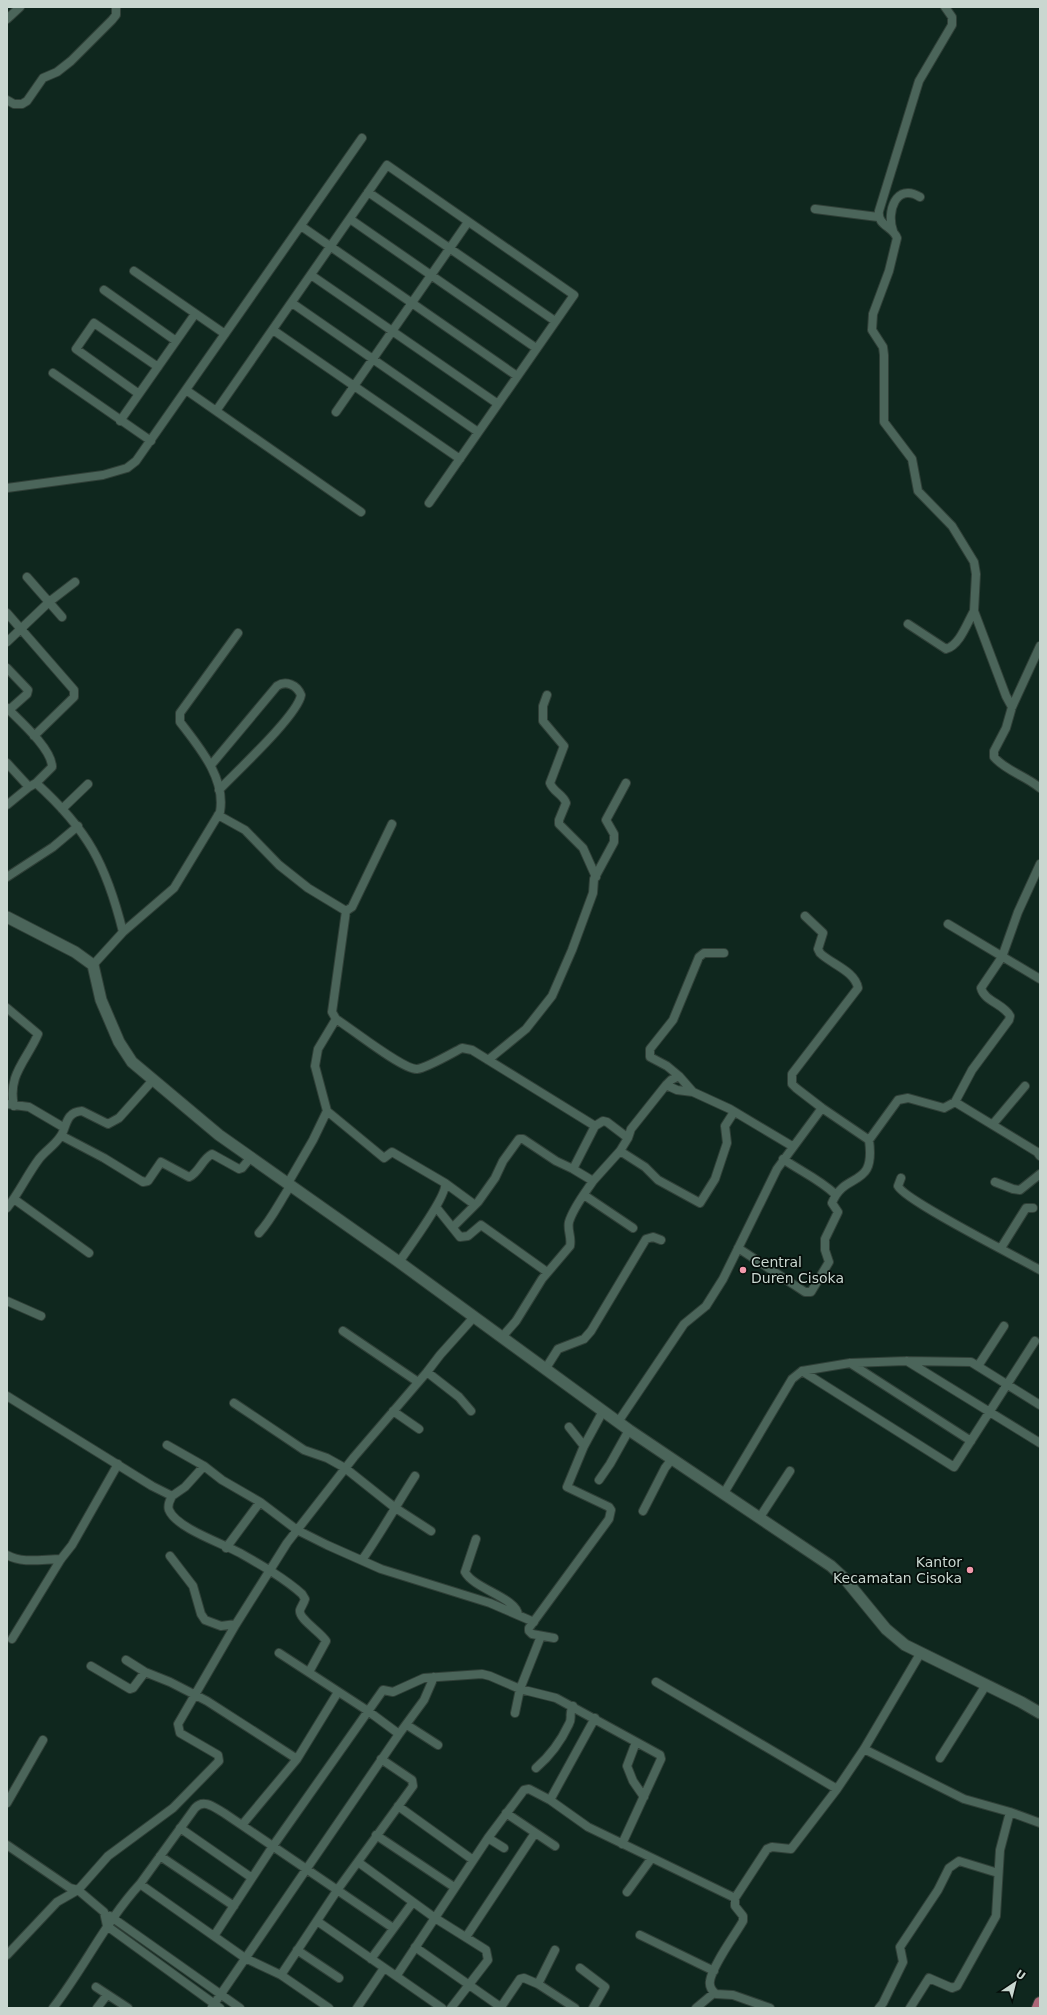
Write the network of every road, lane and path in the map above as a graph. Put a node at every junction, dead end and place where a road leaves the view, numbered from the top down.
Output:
1 (20, 7) edge
2 (116, 7) edge
3 (945, 7) edge
4 (7, 19) edge
5 (7, 102) edge
6 (362, 138) dead end
7 (368, 192) junction
8 (920, 197) dead end
9 (815, 209) dead end
10 (878, 217) junction
11 (350, 219) junction
12 (468, 222) junction
13 (301, 226) junction
14 (893, 231) junction
15 (331, 246) junction
16 (450, 248) junction
17 (134, 270) dead end
18 (311, 275) junction
19 (431, 275) junction
20 (104, 290) dead end
21 (292, 302) junction
22 (412, 303) junction
23 (195, 314) junction
24 (555, 321) junction
25 (273, 330) junction
26 (392, 331) junction
27 (225, 334) junction
28 (176, 341) junction
29 (536, 348) junction
30 (373, 359) junction
31 (158, 367) junction
32 (53, 373) dead end
33 (517, 376) junction
34 (354, 386) junction
35 (186, 390) junction
36 (139, 394) junction
37 (498, 404) junction
38 (216, 411) junction
39 (336, 412) dead end
40 (120, 421) junction
41 (478, 432) junction
42 (150, 442) junction
43 (460, 459) junction
44 (7, 488) edge
45 (429, 503) dead end
46 (361, 512) dead end
47 (27, 577) dead end
48 (75, 582) dead end
49 (49, 602) junction
50 (974, 611) junction
51 (7, 613) edge
52 (62, 617) dead end
53 (908, 624) dead end
54 (22, 629) junction
55 (238, 633) dead end
56 (7, 642) edge
57 (1040, 646) edge
58 (7, 668) edge
59 (547, 695) dead end
60 (1012, 707) junction
61 (8, 709) edge
62 (34, 736) junction
63 (7, 764) edge
64 (211, 765) junction
65 (626, 783) dead end
66 (88, 784) dead end
67 (33, 785) junction
68 (1040, 788) edge
69 (219, 790) junction
70 (7, 805) edge
71 (62, 809) junction
72 (218, 815) junction
73 (392, 824) dead end
74 (78, 826) junction
75 (1040, 864) edge
76 (7, 877) edge
77 (596, 877) junction
78 (346, 911) junction
79 (805, 916) dead end
80 (7, 918) edge
81 (948, 924) dead end
82 (123, 932) junction
83 (724, 953) dead end
84 (1002, 957) junction
85 (93, 965) junction
86 (1040, 979) edge
87 (7, 1008) edge
88 (336, 1019) junction
89 (488, 1060) junction
90 (679, 1076) junction
91 (153, 1080) junction
92 (666, 1085) junction
93 (1025, 1086) dead end
94 (693, 1092) junction
95 (955, 1102) junction
96 (10, 1105) edge
97 (822, 1108) junction
98 (327, 1111) junction
99 (734, 1112) junction
100 (993, 1124) junction
101 (596, 1126) junction
102 (62, 1132) junction
103 (628, 1138) junction
104 (869, 1140) junction
105 (792, 1146) junction
106 (620, 1151) junction
107 (1040, 1156) edge
108 (251, 1157) junction
109 (783, 1159) junction
110 (573, 1169) junction
111 (1040, 1174) edge
112 (901, 1178) dead end
113 (593, 1181) junction
114 (994, 1182) dead end
115 (445, 1183) junction
116 (289, 1184) junction
117 (835, 1194) junction
118 (584, 1195) junction
119 (14, 1200) junction
120 (475, 1205) junction
121 (7, 1208) edge
122 (436, 1208) junction
123 (1033, 1208) dead end
124 (453, 1227) junction
125 (633, 1228) dead end
126 (259, 1233) dead end
127 (661, 1240) dead end
128 (738, 1248) junction
129 (1001, 1248) junction
130 (89, 1253) dead end
131 (399, 1262) junction
132 (1040, 1270) edge
133 (547, 1272) junction
134 (7, 1301) edge
135 (41, 1316) dead end
136 (474, 1318) junction
137 (1004, 1326) dead end
138 (343, 1331) dead end
139 (502, 1337) junction
140 (1035, 1341) dead end
141 (906, 1361) junction
142 (850, 1363) junction
143 (978, 1366) junction
144 (546, 1368) junction
145 (802, 1371) junction
146 (427, 1372) junction
147 (418, 1382) junction
148 (1007, 1385) junction
149 (7, 1396) edge
150 (234, 1403) dead end
151 (1040, 1405) edge
152 (393, 1411) junction
153 (471, 1411) dead end
154 (603, 1412) junction
155 (990, 1412) junction
156 (618, 1422) junction
157 (568, 1428) dead end
158 (419, 1429) dead end
159 (629, 1430) junction
160 (971, 1441) junction
161 (1040, 1443) edge
162 (167, 1445) dead end
163 (584, 1446) junction
164 (672, 1460) junction
165 (118, 1464) junction
166 (204, 1466) junction
167 (345, 1468) junction
168 (790, 1471) dead end
169 (415, 1476) dead end
170 (599, 1480) dead end
171 (724, 1493) junction
172 (172, 1496) junction
173 (260, 1502) junction
174 (394, 1507) junction
175 (643, 1511) dead end
176 (760, 1517) junction
177 (297, 1530) junction
178 (431, 1531) dead end
179 (476, 1539) dead end
180 (226, 1548) junction
181 (7, 1555) edge
182 (170, 1556) dead end
183 (61, 1559) junction
184 (362, 1560) junction
185 (269, 1570) junction
186 (518, 1615) junction
187 (534, 1622) junction
188 (236, 1624) junction
189 (542, 1636) junction
190 (554, 1638) dead end
191 (12, 1639) dead end
192 (279, 1653) dead end
193 (920, 1654) junction
194 (126, 1660) dead end
195 (91, 1666) dead end
196 (145, 1672) junction
197 (309, 1672) junction
198 (434, 1677) junction
199 (656, 1682) dead end
200 (986, 1685) junction
201 (520, 1689) junction
202 (338, 1692) junction
203 (196, 1695) junction
204 (573, 1706) junction
205 (368, 1711) junction
206 (515, 1712) dead end
207 (1040, 1713) edge
208 (594, 1718) junction
209 (407, 1725) junction
210 (399, 1734) junction
211 (43, 1740) dead end
212 (636, 1742) junction
213 (438, 1745) dead end
214 (864, 1749) junction
215 (940, 1758) dead end
216 (297, 1759) junction
217 (381, 1760) junction
218 (536, 1768) dead end
219 (837, 1789) junction
220 (644, 1797) junction
221 (550, 1800) junction
222 (7, 1803) edge
223 (398, 1806) junction
224 (1010, 1812) junction
225 (506, 1814) junction
226 (1040, 1823) edge
227 (242, 1825) junction
228 (180, 1828) junction
229 (535, 1832) junction
230 (376, 1835) junction
231 (488, 1838) junction
232 (622, 1844) junction
233 (7, 1845) edge
234 (274, 1846) junction
235 (555, 1846) dead end
236 (504, 1848) dead end
237 (160, 1856) junction
238 (651, 1859) junction
239 (473, 1860) junction
240 (358, 1862) junction
241 (308, 1868) junction
242 (998, 1873) junction
243 (252, 1878) junction
244 (140, 1884) junction
245 (454, 1887) junction
246 (78, 1890) junction
247 (338, 1890) junction
248 (627, 1892) dead end
249 (735, 1898) junction
250 (413, 1902) junction
251 (234, 1906) junction
252 (104, 1912) junction
253 (113, 1918) junction
254 (435, 1918) junction
255 (317, 1921) junction
256 (107, 1926) junction
257 (393, 1928) junction
258 (640, 1935) dead end
259 (214, 1936) junction
260 (466, 1937) junction
261 (415, 1948) junction
262 (297, 1950) junction
263 (555, 1950) dead end
264 (7, 1955) edge
265 (245, 1958) junction
266 (371, 1959) junction
267 (384, 1968) junction
268 (580, 1968) dead end
269 (714, 1971) junction
270 (281, 1975) junction
271 (397, 1975) junction
272 (339, 1978) dead end
273 (468, 1984) junction
274 (538, 1984) junction
275 (96, 1987) dead end
276 (714, 1993) junction
277 (107, 1995) junction
278 (220, 1995) junction
279 (1040, 2003) edge
280 (215, 2007) edge
281 (53, 2008) edge
282 (98, 2008) edge
283 (128, 2008) edge
284 (240, 2008) edge
285 (330, 2008) edge
286 (357, 2008) edge
287 (442, 2008) edge
288 (451, 2008) edge
289 (502, 2008) edge
290 (575, 2008) edge
291 (594, 2008) edge
292 (696, 2008) edge
293 (770, 2008) edge
294 (878, 2008) edge
295 (910, 2008) edge
296 (1038, 2008) edge

1 - 4 street
2 - 5 street
3 - 10 street
6 - 13 street
7 - 11 street
7 - 12 street
7 - 16 street
8 - 14 street
9 - 10 street
10 - 14 street
11 - 15 street
11 - 19 street
12 - 16 street
12 - 24 street
13 - 15 street
13 - 27 street
14 - 50 street
15 - 18 street
15 - 22 street
16 - 19 street
16 - 24 street
17 - 23 street
18 - 21 street
18 - 26 street
19 - 22 street
19 - 29 street
20 - 28 street
21 - 25 street
21 - 30 street
22 - 26 street
22 - 33 street
23 - 27 street
23 - 28 street
24 - 29 street
25 - 34 street
25 - 38 street
26 - 30 street
26 - 37 street
27 - 35 street
28 - 31 street
29 - 33 street
30 - 34 street
30 - 41 street
31 - 36 street
31 - 36 street
32 - 40 street
33 - 37 street
34 - 39 street
34 - 43 street
35 - 38 street
35 - 42 street
36 - 40 street
37 - 41 street
38 - 46 street
40 - 42 street
41 - 43 street
42 - 44 street
43 - 45 street
47 - 49 street
48 - 49 street
49 - 52 street
49 - 54 street
50 - 53 street
50 - 60 street
51 - 54 street
54 - 56 street
54 - 62 street
55 - 64 street
57 - 60 street
58 - 61 street
59 - 77 street
60 - 68 street
61 - 62 street
62 - 67 street
63 - 67 street
64 - 69 street
64 - 69 street
65 - 77 street
66 - 71 street
67 - 70 street
67 - 71 street
69 - 72 street
71 - 74 street
72 - 78 street
72 - 82 street
73 - 78 street
74 - 76 street
74 - 82 street
75 - 84 street
77 - 89 street
78 - 88 street
79 - 97 street
80 - 85 street
81 - 84 street
82 - 85 street
83 - 90 street
84 - 86 street
84 - 95 street
85 - 91 street
87 - 96 street
88 - 89 street
88 - 98 street
89 - 101 street
90 - 92 street
90 - 94 street
91 - 102 street
91 - 108 street
92 - 94 street
92 - 103 street
93 - 100 street
94 - 99 street
95 - 100 street
95 - 104 street
96 - 102 street
97 - 104 street
97 - 105 street
98 - 115 street
98 - 116 street
99 - 105 street
99 - 106 street
100 - 107 street
101 - 103 street
101 - 110 street
102 - 108 street
102 - 119 street
103 - 106 street
104 - 117 street
105 - 109 street
106 - 113 street
108 - 116 street
109 - 117 street
109 - 128 street
110 - 113 street
110 - 120 street
111 - 114 street
112 - 129 street
113 - 118 street
115 - 120 street
115 - 122 street
116 - 126 street
116 - 131 street
117 - 128 street
118 - 125 street
118 - 133 street
119 - 121 street
119 - 130 street
120 - 124 street
122 - 124 street
122 - 131 street
123 - 129 street
124 - 133 street
127 - 144 street
128 - 156 street
129 - 132 street
131 - 136 street
133 - 139 street
134 - 135 street
136 - 139 street
136 - 146 street
137 - 143 street
138 - 147 street
139 - 144 street
140 - 148 street
141 - 142 street
141 - 143 street
141 - 155 street
142 - 145 street
142 - 160 street
143 - 148 street
144 - 154 street
145 - 160 street
145 - 171 street
146 - 147 street
146 - 153 street
147 - 152 street
148 - 151 street
148 - 155 street
149 - 165 street
150 - 167 street
152 - 158 street
152 - 167 street
154 - 156 street
154 - 163 street
155 - 160 street
155 - 161 street
156 - 159 street
157 - 163 street
159 - 164 street
159 - 170 street
162 - 166 street
163 - 187 street
164 - 171 street
164 - 175 street
165 - 172 street
165 - 183 street
166 - 172 street
166 - 173 street
167 - 174 street
167 - 177 street
168 - 176 street
169 - 174 street
171 - 176 street
172 - 180 street
173 - 177 street
173 - 180 street
174 - 178 street
174 - 184 street
176 - 193 street
177 - 184 street
177 - 185 street
179 - 186 street
180 - 185 street
181 - 183 street
182 - 188 street
183 - 191 street
184 - 186 street
185 - 188 street
185 - 197 street
186 - 187 street
187 - 189 street
188 - 203 street
189 - 190 street
189 - 201 street
192 - 197 street
193 - 200 street
193 - 214 street
194 - 196 street
195 - 196 street
196 - 203 street
197 - 202 street
198 - 201 street
198 - 205 street
198 - 209 street
199 - 219 street
200 - 207 street
200 - 215 street
201 - 204 street
201 - 206 street
202 - 205 street
202 - 216 street
203 - 216 street
203 - 246 street
204 - 208 street
204 - 218 street
205 - 210 street
205 - 234 street
208 - 212 street
208 - 221 street
209 - 210 street
209 - 213 street
210 - 217 street
211 - 222 street
212 - 220 street
212 - 220 street
214 - 219 street
214 - 224 street
216 - 227 street
217 - 223 street
217 - 241 street
219 - 249 street
220 - 232 street
221 - 225 street
221 - 232 street
223 - 230 street
223 - 239 street
224 - 226 street
224 - 242 street
225 - 229 street
225 - 231 street
227 - 228 street
227 - 234 street
228 - 237 street
228 - 243 street
229 - 235 street
229 - 260 street
230 - 240 street
230 - 245 street
231 - 236 street
231 - 239 street
232 - 238 street
233 - 246 street
234 - 241 street
234 - 243 street
237 - 244 street
237 - 251 street
238 - 248 street
238 - 249 street
239 - 245 street
240 - 247 street
240 - 250 street
241 - 247 street
241 - 265 street
242 - 294 street
242 - 295 street
243 - 251 street
244 - 253 street
244 - 259 street
245 - 254 street
246 - 252 street
246 - 264 street
247 - 255 street
247 - 257 street
249 - 269 street
250 - 254 street
250 - 257 street
251 - 259 street
252 - 253 street
252 - 256 street
253 - 256 street
253 - 278 street
254 - 260 street
254 - 261 street
255 - 262 street
255 - 266 street
256 - 280 street
256 - 281 street
257 - 266 street
258 - 269 street
259 - 265 street
260 - 273 street
261 - 271 street
261 - 273 street
262 - 270 street
262 - 272 street
263 - 274 street
265 - 270 street
265 - 278 street
266 - 267 street
267 - 271 street
267 - 286 street
268 - 291 street
269 - 276 street
270 - 285 street
271 - 287 street
273 - 288 street
273 - 289 street
274 - 289 street
274 - 290 street
275 - 277 street
276 - 292 street
276 - 293 street
277 - 282 street
277 - 283 street
278 - 280 street
278 - 284 street
279 - 296 main road

